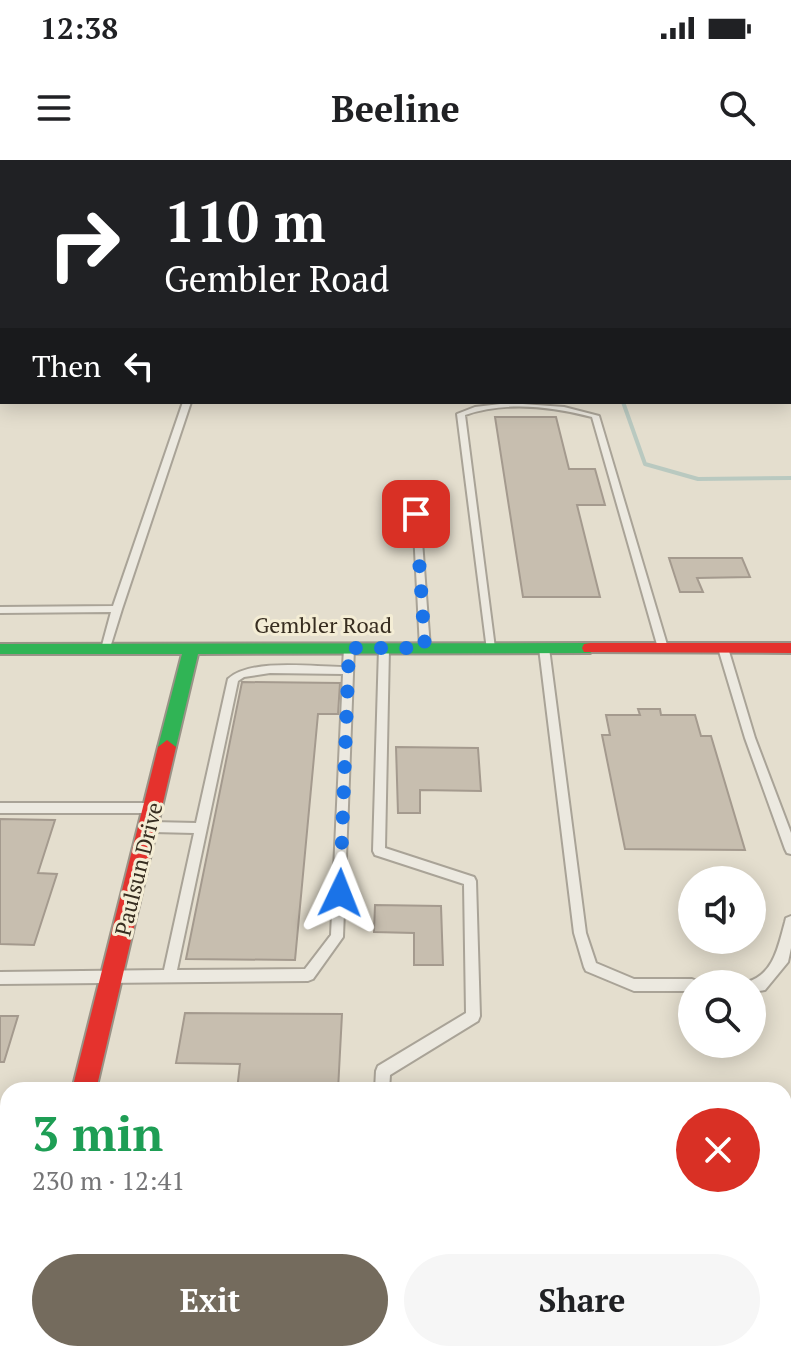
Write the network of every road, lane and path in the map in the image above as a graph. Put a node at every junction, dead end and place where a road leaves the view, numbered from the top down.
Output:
1 (186, 404) edge
2 (416, 514) dead end
3 (117, 609) junction
4 (0, 610) edge
5 (349, 648) junction
6 (384, 648) junction
7 (425, 648) junction
8 (490, 648) junction
9 (544, 648) junction
10 (663, 648) junction
11 (723, 648) junction
12 (791, 648) edge
13 (0, 649) edge
14 (106, 649) junction
15 (191, 649) junction
16 (348, 671) junction
17 (0, 808) edge
18 (150, 817) junction
19 (201, 828) junction
20 (791, 849) edge
21 (791, 922) edge
22 (169, 977) junction
23 (0, 978) edge
24 (111, 979) junction
25 (766, 979) edge
26 (678, 985) edge
27 (86, 1082) edge
28 (382, 1082) edge

1 - 3 lane
2 - 7 lane
3 - 4 lane
3 - 14 lane
5 - 6 main road, Gembler Road
5 - 15 main road, Gembler Road
5 - 16 lane
6 - 7 main road, Gembler Road
6 - 28 lane
7 - 8 main road, Gembler Road
8 - 9 main road, Gembler Road
8 - 10 lane
9 - 10 main road, Gembler Road
9 - 26 lane
10 - 11 main road, Gembler Road
11 - 12 main road, Gembler Road
11 - 20 lane
13 - 14 main road, Gembler Road
14 - 15 main road, Gembler Road
15 - 18 main road, Paulsun Drive
16 - 19 lane
16 - 22 lane
17 - 18 lane
18 - 19 lane
18 - 24 main road, Paulsun Drive
19 - 22 lane
21 - 25 lane
22 - 24 lane
23 - 24 lane
24 - 27 main road, Paulsun Drive

